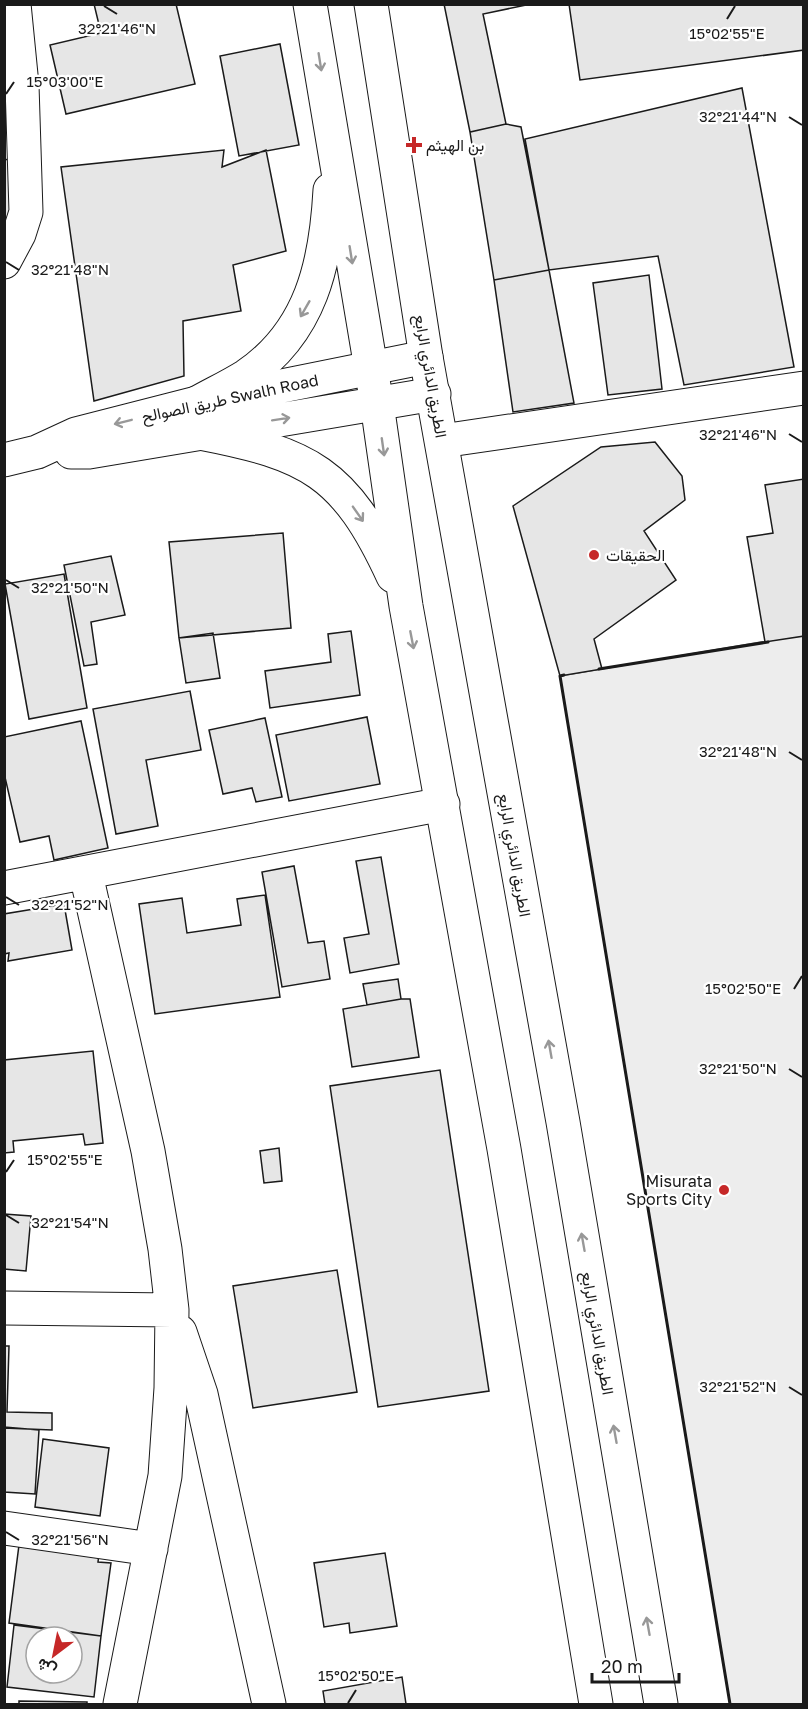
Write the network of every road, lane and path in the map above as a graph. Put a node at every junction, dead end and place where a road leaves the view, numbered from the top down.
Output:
1 (14, 4) edge
2 (310, 4) edge
3 (371, 4) edge
4 (13, 87) edge
5 (327, 107) junction
6 (4, 262) edge
7 (426, 357) junction
8 (370, 368) junction
9 (804, 388) edge
10 (434, 394) junction
11 (377, 404) junction
12 (199, 418) junction
13 (442, 441) junction
14 (4, 460) edge
15 (406, 606) junction
16 (443, 804) junction
17 (86, 874) junction
18 (4, 888) edge
19 (4, 1308) edge
20 (172, 1310) junction
21 (4, 1528) edge
22 (151, 1549) junction
23 (120, 1704) edge
24 (268, 1704) edge
25 (596, 1704) edge
26 (661, 1704) edge

1 - 4 main road
2 -> 5 main road
3 - 7 main road, الطريق الدائري الرابع
4 - 6 main road
5 -> 8 main road
5 -> 12 main road
7 - 8 main road, طريق الصوالح Swalh Road
7 - 10 main road, الطريق الدائري الرابع
8 - 11 main road
8 - 12 main road, طريق الصوالح Swalh Road
9 - 13 main road
10 - 11 main road, طريق الصوالح Swalh Road
10 - 13 main road, الطريق الدائري الرابع
12 -> 11 main road, طريق الصوالح Swalh Road
11 -> 15 main road
12 - 14 main road, طريق الصوالح Swalh Road
12 -> 15 main road
26 -> 13 main road, الطريق الدائري الرابع
15 -> 16 main road
16 - 17 main road
16 - 25 main road
17 - 18 main road
17 - 20 main road
19 - 20 main road
20 - 22 main road
20 - 24 main road
21 - 22 main road
22 - 23 main road

